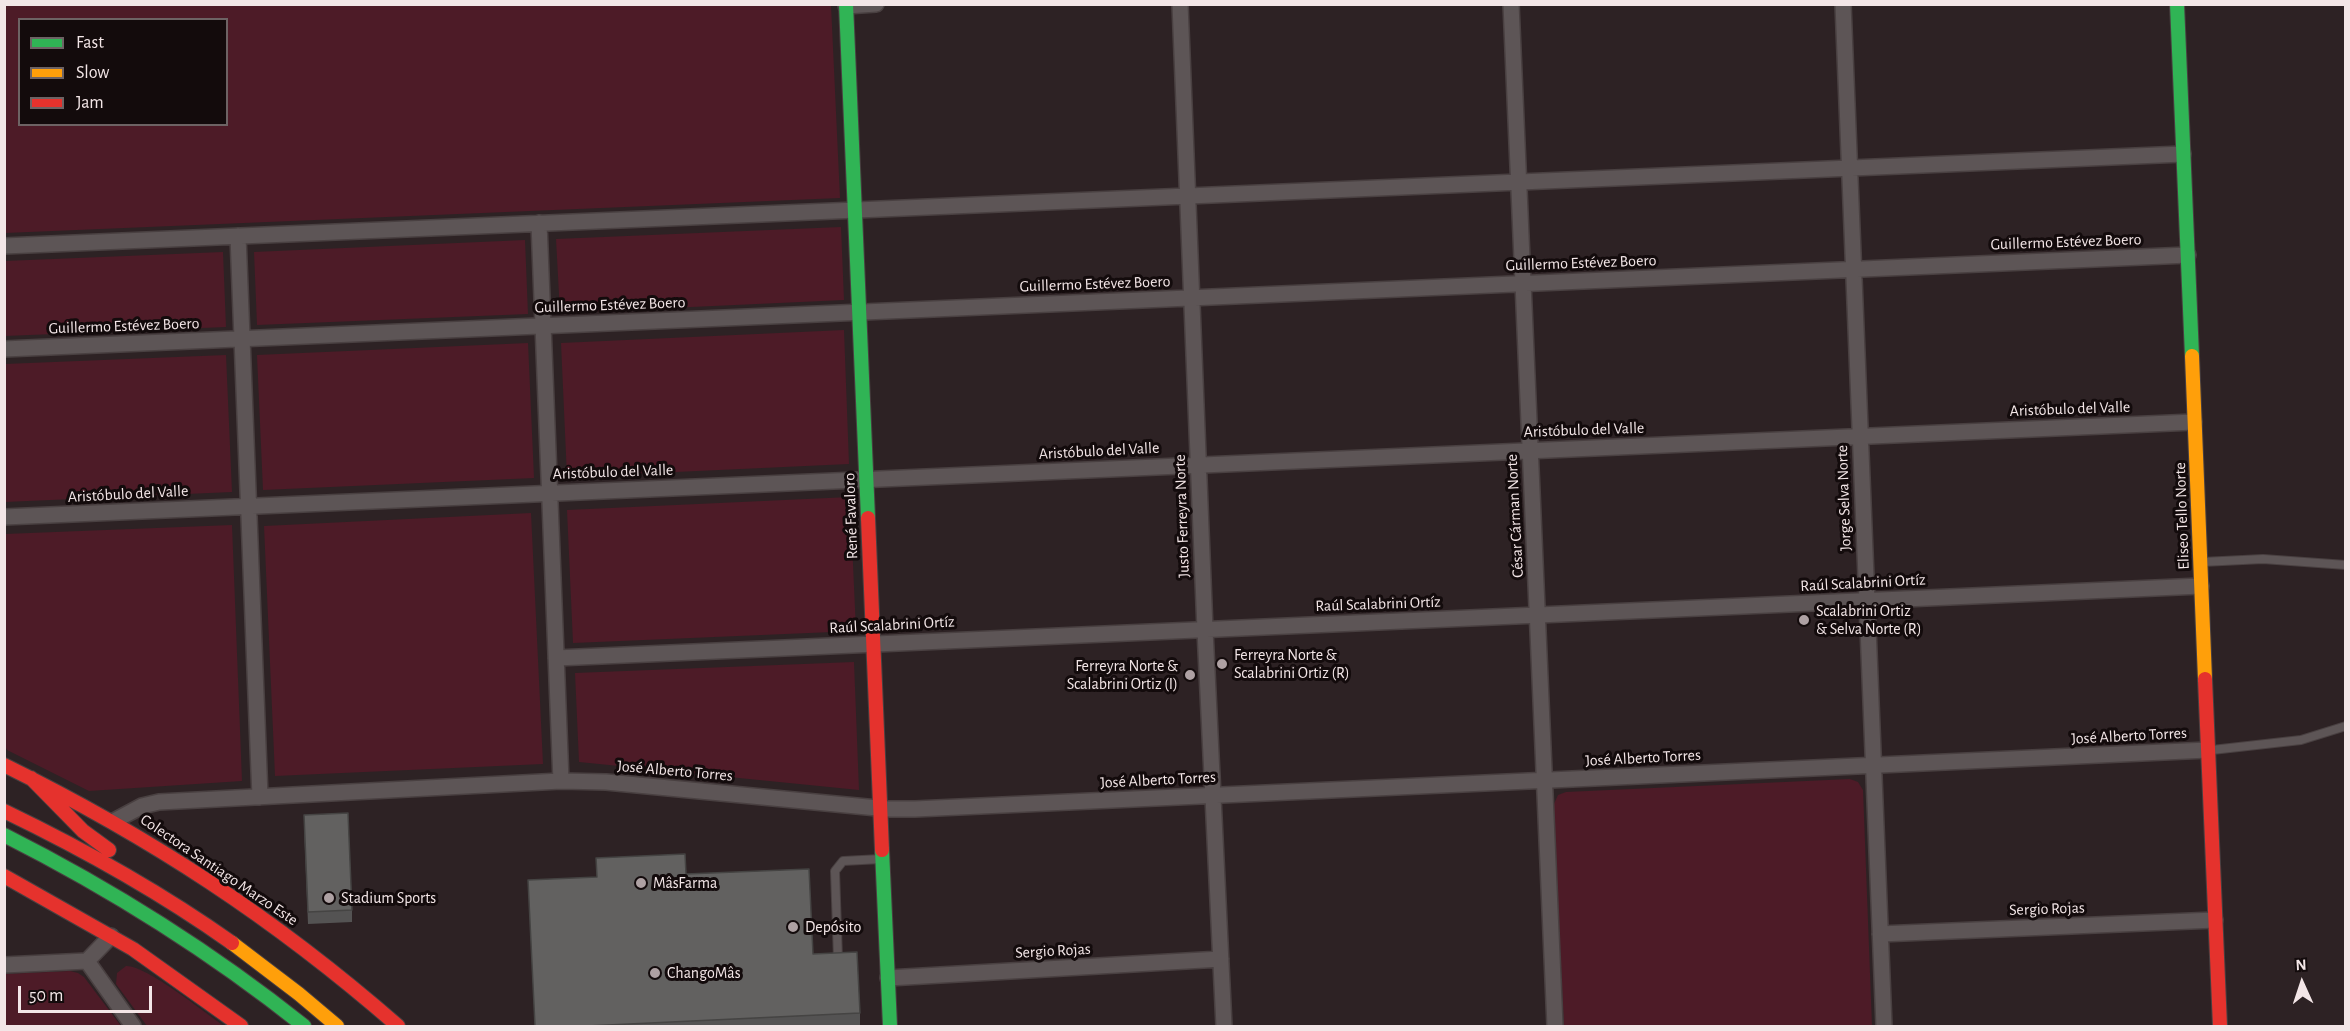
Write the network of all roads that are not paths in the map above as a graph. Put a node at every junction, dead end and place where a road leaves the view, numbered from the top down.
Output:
1 (876, 4) edge
2 (1180, 4) edge
3 (1511, 4) edge
4 (1842, 4) edge
5 (2177, 4) edge
6 (846, 5) edge
7 (2183, 154) junction
8 (1849, 168) junction
9 (1519, 182) junction
10 (1188, 196) junction
11 (854, 210) junction
12 (539, 223) junction
13 (238, 236) junction
14 (4, 246) edge
15 (2188, 255) junction
16 (1853, 269) junction
17 (1523, 283) junction
18 (1192, 298) junction
19 (859, 312) junction
20 (543, 326) junction
21 (242, 339) junction
22 (4, 349) edge
23 (2194, 422) junction
24 (1860, 436) junction
25 (1530, 450) junction
26 (1198, 465) junction
27 (866, 480) junction
28 (549, 493) junction
29 (249, 506) junction
30 (4, 517) edge
31 (2200, 562) junction
32 (2346, 565) edge
33 (2201, 586) junction
34 (1866, 600) junction
35 (1537, 615) junction
36 (1205, 630) junction
37 (873, 644) junction
38 (556, 658) junction
39 (2346, 726) edge
40 (2208, 750) junction
41 (4, 765) edge
42 (1873, 765) junction
43 (31, 778) junction
44 (561, 781) junction
45 (1545, 781) junction
46 (260, 796) junction
47 (1213, 796) junction
48 (880, 808) junction
49 (4, 811) edge
50 (114, 821) junction
51 (4, 835) edge
52 (18, 858) dead end
53 (882, 859) junction
54 (44, 872) dead end
55 (4, 876) edge
56 (2215, 920) junction
57 (1880, 934) junction
58 (111, 936) junction
59 (158, 939) dead end
60 (837, 959) edge
61 (1221, 959) junction
62 (87, 961) junction
63 (4, 965) edge
64 (223, 965) junction
65 (888, 978) junction
66 (312, 1005) junction
67 (134, 1026) edge
68 (241, 1026) edge
69 (304, 1026) edge
70 (337, 1026) edge
71 (398, 1026) edge
72 (890, 1026) edge
73 (1224, 1026) edge
74 (1555, 1026) edge
75 (1884, 1026) edge
76 (2220, 1026) edge

1 - 6 street
2 - 10 street, Justo Ferreyra Norte
3 - 9 street, César Cárman Norte
4 - 8 street, Jorge Selva Norte
5 - 7 main road, Eliseo Tello Norte
6 - 11 main road, René Favaloro
7 - 8 street
7 - 15 main road, Eliseo Tello Norte
8 - 9 street
8 - 16 street, Jorge Selva Norte
9 - 10 street
9 - 17 street, César Cárman Norte
10 - 11 street
10 - 18 street, Justo Ferreyra Norte
11 - 12 street
11 - 19 main road, René Favaloro
12 - 13 street
12 - 20 street
13 - 14 street
13 - 21 street
15 - 16 street, Guillermo Estévez Boero
15 - 23 main road, Eliseo Tello Norte
16 - 17 street, Guillermo Estévez Boero
16 - 24 street, Jorge Selva Norte
17 - 18 street, Guillermo Estévez Boero
17 - 25 street, César Cárman Norte
18 - 19 street, Guillermo Estévez Boero
18 - 26 street, Justo Ferreyra Norte
19 - 20 street, Guillermo Estévez Boero
19 - 27 main road, René Favaloro
20 - 21 street, Guillermo Estévez Boero
20 - 28 street
21 - 22 street, Guillermo Estévez Boero
21 - 29 street
23 - 24 street, Aristóbulo del Valle
23 - 31 main road, Eliseo Tello Norte
24 - 25 street, Aristóbulo del Valle
24 - 34 street, Jorge Selva Norte
25 - 26 street, Aristóbulo del Valle
25 - 35 street, César Cárman Norte
26 - 27 street, Aristóbulo del Valle
26 - 36 street, Justo Ferreyra Norte
27 - 28 street, Aristóbulo del Valle
27 - 37 main road, René Favaloro
28 - 29 street, Aristóbulo del Valle
28 - 38 street
29 - 30 street, Aristóbulo del Valle
29 - 46 street
31 - 32 lane
31 - 33 main road, Eliseo Tello Norte
33 - 34 street, Raúl Scalabrini Ortíz
33 - 40 main road, Eliseo Tello Norte
34 - 35 street, Raúl Scalabrini Ortíz
34 - 42 street, Jorge Selva Norte
35 - 36 street, Raúl Scalabrini Ortíz
35 - 45 street, César Cárman Norte
36 - 37 street, Raúl Scalabrini Ortíz
36 - 47 street, Justo Ferreyra Norte
37 - 38 street, Raúl Scalabrini Ortíz
37 - 48 main road, René Favaloro
38 - 44 street
39 - 40 lane
40 - 42 street, José Alberto Torres
40 - 56 main road, Eliseo Tello Norte
41 - 43 main road, Colectora Santiago Marzo Este
42 - 45 street, José Alberto Torres
42 - 57 street, Jorge Selva Norte
43 - 50 main road, Colectora Santiago Marzo Este
43 - 66 main road
44 - 46 street, José Alberto Torres
44 - 48 street, José Alberto Torres
45 - 47 street, José Alberto Torres
45 - 74 street, César Cárman Norte
46 - 50 street, José Alberto Torres
47 - 48 street, José Alberto Torres
47 - 61 street, Justo Ferreyra Norte
48 - 53 main road, René Favaloro
49 - 66 main road
50 - 71 main road, Colectora Santiago Marzo Este
51 - 64 main road
52 - 54 main road
53 - 60 lane
53 - 65 main road, René Favaloro
55 - 58 main road
56 - 57 street, Sergio Rojas
56 - 76 main road, Eliseo Tello Norte
57 - 75 street, Jorge Selva Norte
58 - 62 street
58 - 68 main road
59 - 64 main road
61 - 65 street, Sergio Rojas
61 - 73 street, Justo Ferreyra Norte
62 - 63 street
62 - 67 street
64 - 69 main road
65 - 72 main road, René Favaloro
66 - 70 main road

